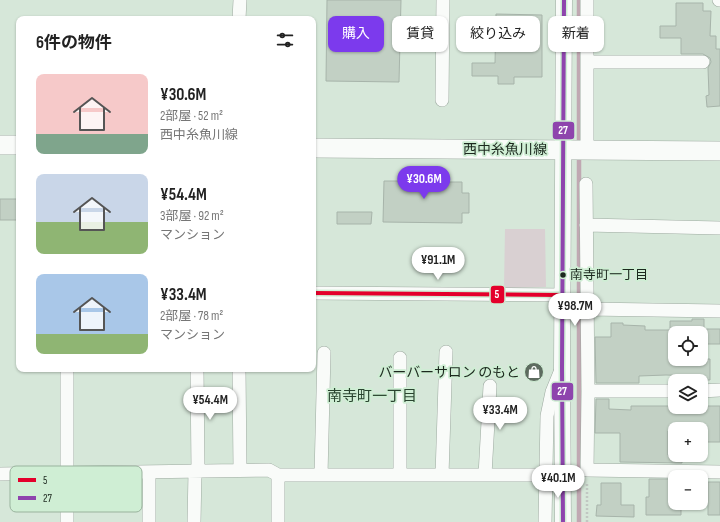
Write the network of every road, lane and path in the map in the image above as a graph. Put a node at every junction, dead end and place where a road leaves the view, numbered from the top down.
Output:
1 (240, 0) edge
2 (443, 0) edge
3 (564, 0) edge
4 (587, 0) edge
5 (240, 16) edge
6 (588, 62) junction
7 (703, 62) dead end
8 (442, 100) dead end
9 (0, 145) edge
10 (16, 146) edge
11 (316, 148) edge
12 (563, 149) junction
13 (587, 151) junction
14 (720, 151) edge
15 (586, 184) dead end
16 (586, 225) junction
17 (720, 228) edge
18 (316, 293) edge
19 (562, 295) junction
20 (587, 309) junction
21 (720, 311) edge
22 (446, 352) dead end
23 (324, 353) dead end
24 (400, 358) dead end
25 (562, 368) junction
26 (67, 372) edge
27 (197, 372) edge
28 (239, 372) edge
29 (490, 386) dead end
30 (708, 390) edge
31 (720, 390) edge
32 (588, 391) junction
33 (668, 391) edge
34 (66, 466) edge
35 (240, 470) junction
36 (587, 470) junction
37 (196, 472) junction
38 (720, 472) edge
39 (142, 473) edge
40 (149, 473) junction
41 (278, 475) junction
42 (321, 475) junction
43 (400, 475) junction
44 (442, 475) junction
45 (486, 475) junction
46 (545, 475) junction
47 (149, 522) edge
48 (194, 522) edge
49 (278, 522) edge
50 (545, 522) edge
51 (563, 522) edge
52 (587, 522) edge

1 - 5 street
2 - 8 street
3 - 12 street
4 - 6 street
6 - 7 street
6 - 13 street
9 - 10 main road
11 - 12 main road, 西中糸魚川線
12 - 13 main road, 西中糸魚川線
12 - 19 street
13 - 14 main road, 西中糸魚川線
15 - 16 street
16 - 17 street
16 - 20 street
18 - 19 street
19 - 25 street
20 - 21 street
20 - 32 street
22 - 44 street
23 - 42 street
24 - 43 street
25 - 46 street
25 - 51 street
26 - 34 street
27 - 37 street
28 - 35 street
29 - 45 street
30 - 31 street
32 - 33 street
32 - 36 street
35 - 37 street
35 - 41 street
36 - 38 street
36 - 52 path
37 - 40 street
37 - 48 street
39 - 40 street
40 - 47 street
41 - 42 street
41 - 49 street
42 - 43 street
43 - 44 street
44 - 45 street
45 - 46 street
46 - 50 street

